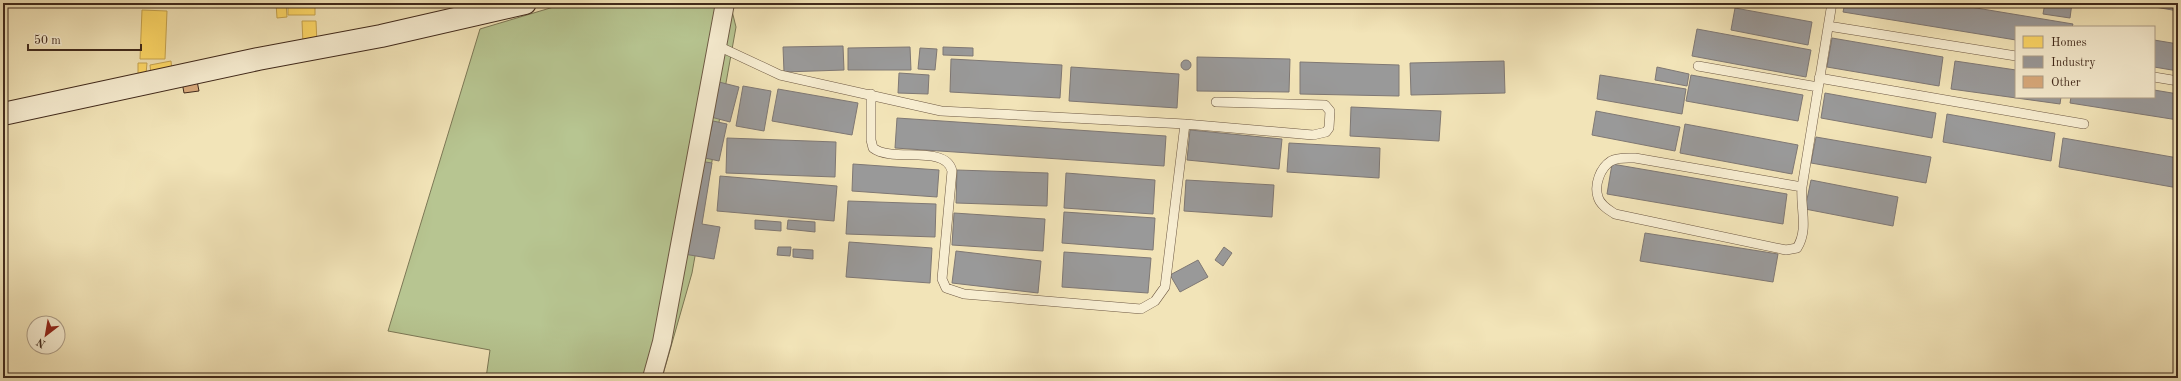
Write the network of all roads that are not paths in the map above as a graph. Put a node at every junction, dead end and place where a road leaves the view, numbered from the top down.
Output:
1 (525, 3) edge
2 (725, 3) edge
3 (1832, 3) edge
4 (1828, 26) junction
5 (718, 46) junction
6 (2015, 56) edge
7 (1698, 66) dead end
8 (2155, 77) edge
9 (2178, 81) edge
10 (1819, 82) junction
11 (871, 94) junction
12 (1216, 102) dead end
13 (3, 114) edge
14 (1185, 124) junction
15 (2084, 124) dead end
16 (1802, 187) junction
17 (652, 378) edge

1 - 13 street
2 - 5 street
3 - 4 lane
4 - 6 lane
4 - 10 lane
5 - 11 lane
5 - 17 street
7 - 10 lane
8 - 9 lane
10 - 15 lane
10 - 16 lane
11 - 14 lane
11 - 14 lane
12 - 14 lane
16 - 16 lane

